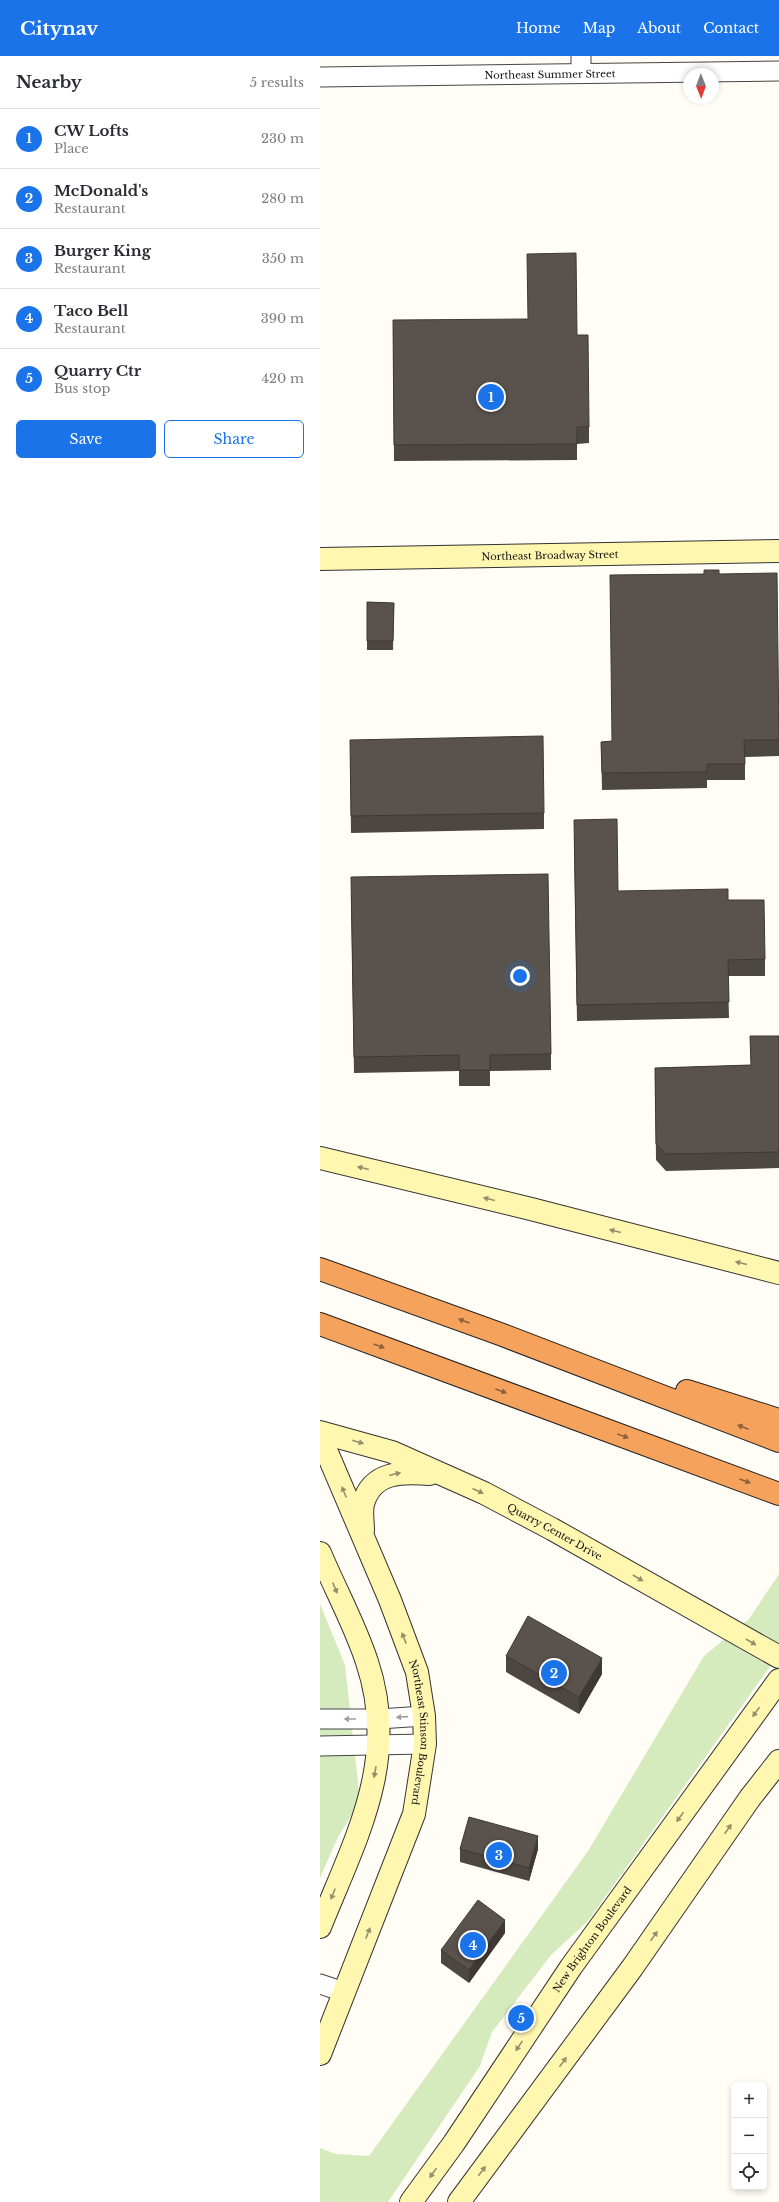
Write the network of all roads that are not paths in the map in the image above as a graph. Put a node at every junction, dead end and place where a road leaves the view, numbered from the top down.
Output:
1 (581, 65) edge
2 (779, 71) edge
3 (320, 77) edge
4 (779, 551) edge
5 (320, 559) edge
6 (320, 1158) edge
7 (320, 1269) edge
8 (779, 1273) edge
9 (320, 1324) edge
10 (500, 1334) junction
11 (779, 1420) edge
12 (320, 1432) edge
13 (320, 1436) edge
14 (779, 1441) edge
15 (442, 1474) junction
16 (772, 1491) edge
17 (364, 1539) junction
18 (320, 1553) edge
19 (779, 1657) edge
20 (779, 1680) edge
21 (424, 1716) junction
22 (320, 1719) edge
23 (379, 1719) junction
24 (425, 1744) junction
25 (320, 1746) edge
26 (379, 1746) junction
27 (779, 1761) edge
28 (320, 1927) edge
29 (320, 1984) edge
30 (344, 1992) junction
31 (326, 2024) edge
32 (320, 2054) edge
33 (411, 2202) edge
34 (459, 2202) edge

1 - 2 street, Northeast Summer Street
1 - 3 street, Northeast Summer Street
4 - 5 main road, Northeast Broadway Street
8 -> 6 main road
10 -> 7 highway
9 -> 16 highway
10 - 11 highway
14 -> 10 highway
12 -> 15 main road, Quarry Center Drive
17 -> 13 main road, Northeast Stinson Boulevard
17 -> 15 main road
15 -> 19 main road, Quarry Center Drive
21 -> 17 main road, Northeast Stinson Boulevard
18 -> 23 main road
20 -> 33 main road, New Brighton Boulevard
21 -> 23 street
21 - 24 main road, Northeast Stinson Boulevard
23 -> 22 street
23 - 26 main road
24 - 26 street
30 -> 24 main road, Northeast Stinson Boulevard
25 - 26 street
26 -> 28 main road
34 -> 27 main road
29 - 30 street
30 - 31 main road, Northeast Stinson Boulevard
31 - 32 main road, Northeast Stinson Boulevard

